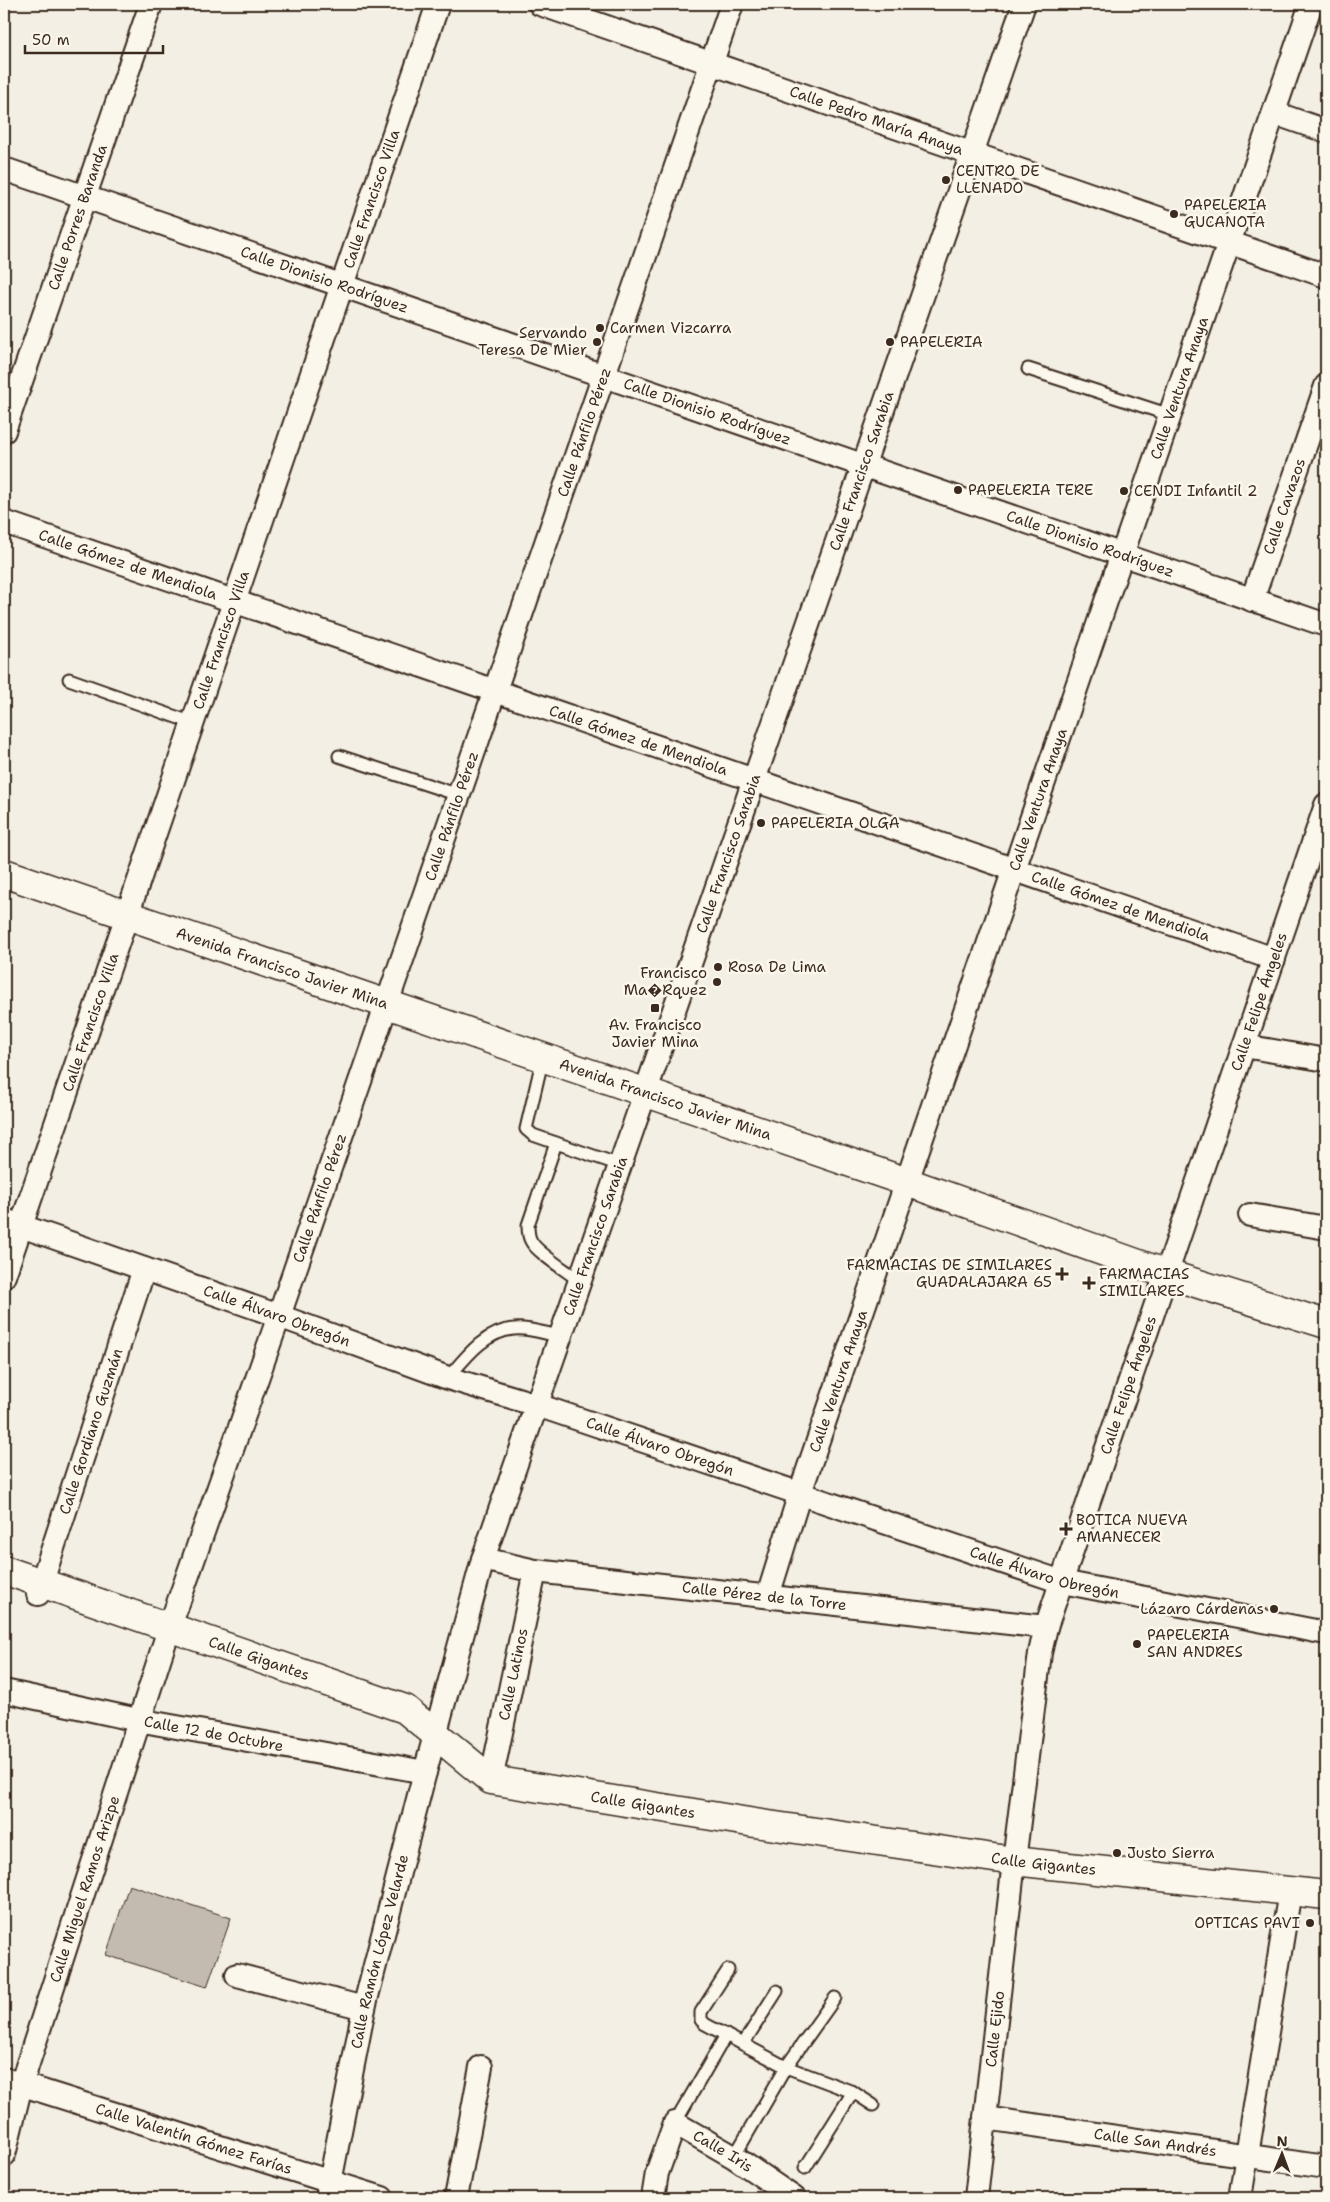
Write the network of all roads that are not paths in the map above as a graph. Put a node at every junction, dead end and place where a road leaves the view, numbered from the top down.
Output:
1 (150, 4) edge
2 (438, 4) edge
3 (540, 4) edge
4 (732, 4) edge
5 (1024, 4) edge
6 (1312, 4) edge
7 (712, 63) junction
8 (1274, 113) junction
9 (1326, 131) edge
10 (972, 153) junction
11 (4, 169) edge
12 (85, 197) junction
13 (1230, 242) junction
14 (1326, 276) edge
15 (343, 286) junction
16 (1028, 369) dead end
17 (604, 376) junction
18 (1326, 386) edge
19 (1170, 415) junction
20 (4, 431) edge
21 (864, 466) junction
22 (4, 522) edge
23 (1122, 555) junction
24 (1252, 600) junction
25 (235, 601) junction
26 (1326, 625) edge
27 (69, 679) dead end
28 (495, 690) junction
29 (193, 723) junction
30 (339, 756) dead end
31 (755, 779) junction
32 (459, 795) junction
33 (1326, 805) edge
34 (1014, 868) junction
35 (4, 873) edge
36 (126, 915) junction
37 (1274, 959) junction
38 (387, 1004) junction
39 (1244, 1046) junction
40 (544, 1057) junction
41 (1326, 1060) edge
42 (646, 1092) junction
43 (556, 1143) junction
44 (620, 1165) junction
45 (907, 1182) junction
46 (1250, 1215) dead end
47 (13, 1223) edge
48 (1326, 1228) edge
49 (144, 1269) junction
50 (1167, 1274) junction
51 (4, 1276) edge
52 (581, 1282) junction
53 (279, 1316) junction
54 (1326, 1324) edge
55 (560, 1336) junction
56 (448, 1378) junction
57 (537, 1405) junction
58 (800, 1493) junction
59 (483, 1559) junction
60 (4, 1570) edge
61 (535, 1571) junction
62 (1062, 1582) junction
63 (39, 1588) junction
64 (768, 1596) junction
65 (170, 1626) junction
66 (1046, 1626) junction
67 (1326, 1633) edge
68 (4, 1690) edge
69 (443, 1706) joint
70 (138, 1720) junction
71 (436, 1732) junction
72 (425, 1772) junction
73 (491, 1780) junction
74 (1014, 1861) junction
75 (1290, 1891) junction
76 (1326, 1895) edge
77 (728, 1970) dead end
78 (237, 1974) dead end
79 (777, 1991) dead end
80 (835, 1998) dead end
81 (364, 2008) junction
82 (726, 2034) junction
83 (743, 2044) junction
84 (481, 2067) dead end
85 (786, 2067) junction
86 (12, 2082) edge
87 (853, 2092) junction
88 (873, 2105) dead end
89 (985, 2118) junction
90 (675, 2124) junction
91 (4, 2155) edge
92 (734, 2157) junction
93 (1246, 2157) junction
94 (1326, 2167) edge
95 (805, 2168) dead end
96 (328, 2190) edge
97 (382, 2198) edge
98 (456, 2198) edge
99 (653, 2198) edge
100 (794, 2198) edge
101 (976, 2198) edge
102 (1240, 2198) edge

1 - 12 street, Calle Porres Baranda
2 - 15 street, Calle Francisco Villa
3 - 7 street, Calle Pedro María Anaya
4 - 7 street, Calle Pánfilo Pérez
5 - 10 street, Calle Francisco Sarabia
6 - 8 street, Calle Ventura Anaya
7 - 10 street, Calle Pedro María Anaya
7 - 17 street, Calle Pánfilo Pérez
8 - 9 street
8 - 13 street, Calle Ventura Anaya
10 - 13 street, Calle Pedro María Anaya
10 - 21 street, Calle Francisco Sarabia
11 - 12 street, Calle Dionisio Rodríguez
12 - 15 street, Calle Dionisio Rodríguez
12 - 20 street, Calle Porres Baranda
13 - 14 street, Calle Pedro María Anaya
13 - 19 street, Calle Ventura Anaya
15 - 17 street, Calle Dionisio Rodríguez
15 - 25 street, Calle Francisco Villa
16 - 19 lane
17 - 21 street, Calle Dionisio Rodríguez
17 - 28 street, Calle Pánfilo Pérez
18 - 24 street, Calle Cavazos
19 - 23 street, Calle Ventura Anaya
21 - 23 street, Calle Dionisio Rodríguez
21 - 31 street, Calle Francisco Sarabia
22 - 25 street, Calle Gómez de Mendiola
23 - 24 street, Calle Dionisio Rodríguez
23 - 34 street, Calle Ventura Anaya
24 - 26 street, Calle Dionisio Rodríguez
25 - 28 street, Calle Gómez de Mendiola
25 - 29 street, Calle Francisco Villa
27 - 29 lane
28 - 31 street, Calle Gómez de Mendiola
28 - 32 street, Calle Pánfilo Pérez
29 - 36 street, Calle Francisco Villa
30 - 32 lane
31 - 34 street, Calle Gómez de Mendiola
31 - 42 street, Calle Francisco Sarabia
32 - 38 street, Calle Pánfilo Pérez
33 - 37 street, Calle Felipe Ángeles
34 - 37 street, Calle Gómez de Mendiola
34 - 45 street, Calle Ventura Anaya
35 - 36 main road, Avenida Francisco Javier Mina
36 - 38 main road, Avenida Francisco Javier Mina
36 - 47 street, Calle Francisco Villa
37 - 39 street, Calle Felipe Ángeles
38 - 40 main road, Avenida Francisco Javier Mina
38 - 53 street, Calle Pánfilo Pérez
39 - 41 street
39 - 50 street, Calle Felipe Ángeles
40 - 42 main road, Avenida Francisco Javier Mina
40 - 43 lane
42 - 44 street, Calle Francisco Sarabia
42 - 45 main road, Avenida Francisco Javier Mina
43 - 44 lane
43 - 52 lane
44 - 52 street, Calle Francisco Sarabia
45 - 50 main road, Avenida Francisco Javier Mina
45 - 58 street, Calle Ventura Anaya
46 - 48 street
47 - 49 street, Calle Álvaro Obregón
47 - 51 street, Calle Francisco Villa
49 - 53 street, Calle Álvaro Obregón
49 - 63 street, Calle Gordiano Guzmán
50 - 54 main road, Avenida Francisco Javier Mina
50 - 62 street, Calle Felipe Ángeles
52 - 55 street, Calle Francisco Sarabia
53 - 56 street, Calle Álvaro Obregón
53 - 65 street, Calle Pánfilo Pérez
55 - 56 lane
55 - 57 street, Calle Francisco Sarabia
56 - 57 street, Calle Álvaro Obregón
57 - 58 street, Calle Álvaro Obregón
57 - 59 street, Calle Francisco Sarabia
58 - 62 street, Calle Álvaro Obregón
58 - 64 street, Calle Ventura Anaya
59 - 61 street, Calle Pérez de la Torre
59 - 69 street, Calle Francisco Sarabia
60 - 63 main road, Calle Gigantes
61 - 64 street, Calle Pérez de la Torre
61 - 73 street, Calle Latinos
62 - 66 street, Calle Felipe Ángeles
62 - 67 street, Calle Álvaro Obregón
63 - 65 main road, Calle Gigantes
64 - 66 street, Calle Pérez de la Torre
65 - 70 street, Calle Miguel Ramos Arizpe
65 - 71 main road, Calle Gigantes
66 - 74 street, Calle Felipe Ángeles
68 - 70 street, Calle 12 de Octubre
69 - 71 street, Calle Ramón López Velarde
70 - 72 street, Calle 12 de Octubre
70 - 86 street, Calle Miguel Ramos Arizpe
71 - 72 street, Calle Ramón López Velarde
71 - 73 main road, Calle Gigantes
72 - 81 street, Calle Ramón López Velarde
73 - 74 main road, Calle Gigantes
74 - 75 main road, Calle Gigantes
74 - 89 street, Calle Ejido
75 - 76 main road, Calle Gigantes
75 - 93 street
77 - 82 lane
78 - 81 street
79 - 83 lane
80 - 85 lane
81 - 96 street, Calle Ramón López Velarde
82 - 83 lane
82 - 90 lane
83 - 85 lane
84 - 98 street
85 - 87 lane
85 - 92 lane
86 - 91 street, Calle Miguel Ramos Arizpe
86 - 96 street, Calle Valentín Gómez Farías
87 - 88 lane
87 - 95 lane
89 - 93 street, Calle San Andrés
89 - 101 street, Calle Ejido
90 - 92 street, Calle Iris
90 - 99 street
92 - 100 street, Calle Iris
93 - 94 street, Calle San Andrés
93 - 102 street
96 - 97 street, Calle Valentín Gómez Farías

